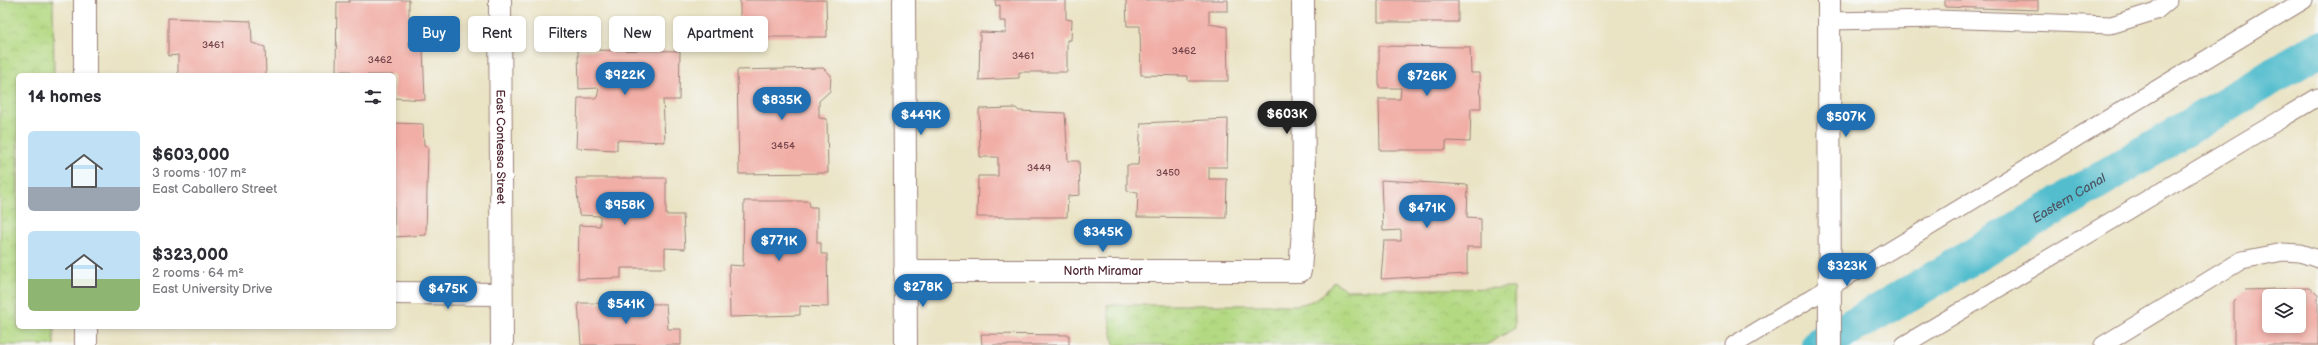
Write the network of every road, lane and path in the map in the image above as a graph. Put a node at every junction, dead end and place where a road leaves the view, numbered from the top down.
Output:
1 (85, 0) edge
2 (500, 0) edge
3 (904, 0) edge
4 (1303, 0) edge
5 (1829, 0) edge
6 (2169, 0) edge
7 (2304, 0) edge
8 (1829, 21) junction
9 (85, 73) edge
10 (2318, 97) edge
11 (2318, 258) edge
12 (905, 271) junction
13 (396, 293) edge
14 (501, 294) junction
15 (1830, 294) junction
16 (86, 329) edge
17 (86, 345) edge
18 (502, 345) edge
19 (906, 345) edge
20 (1734, 345) edge
21 (1830, 345) edge
22 (1904, 345) edge
23 (2103, 345) edge

1 - 9 street
2 - 14 street, East Contessa Street
3 - 12 street
4 - 12 street, North Miramar
5 - 8 street
6 - 8 lane
7 - 15 lane
8 - 15 street
10 - 22 lane
11 - 23 lane
12 - 19 street
13 - 14 street
14 - 18 street, East Contessa Street
15 - 20 lane
15 - 21 street
16 - 17 street

